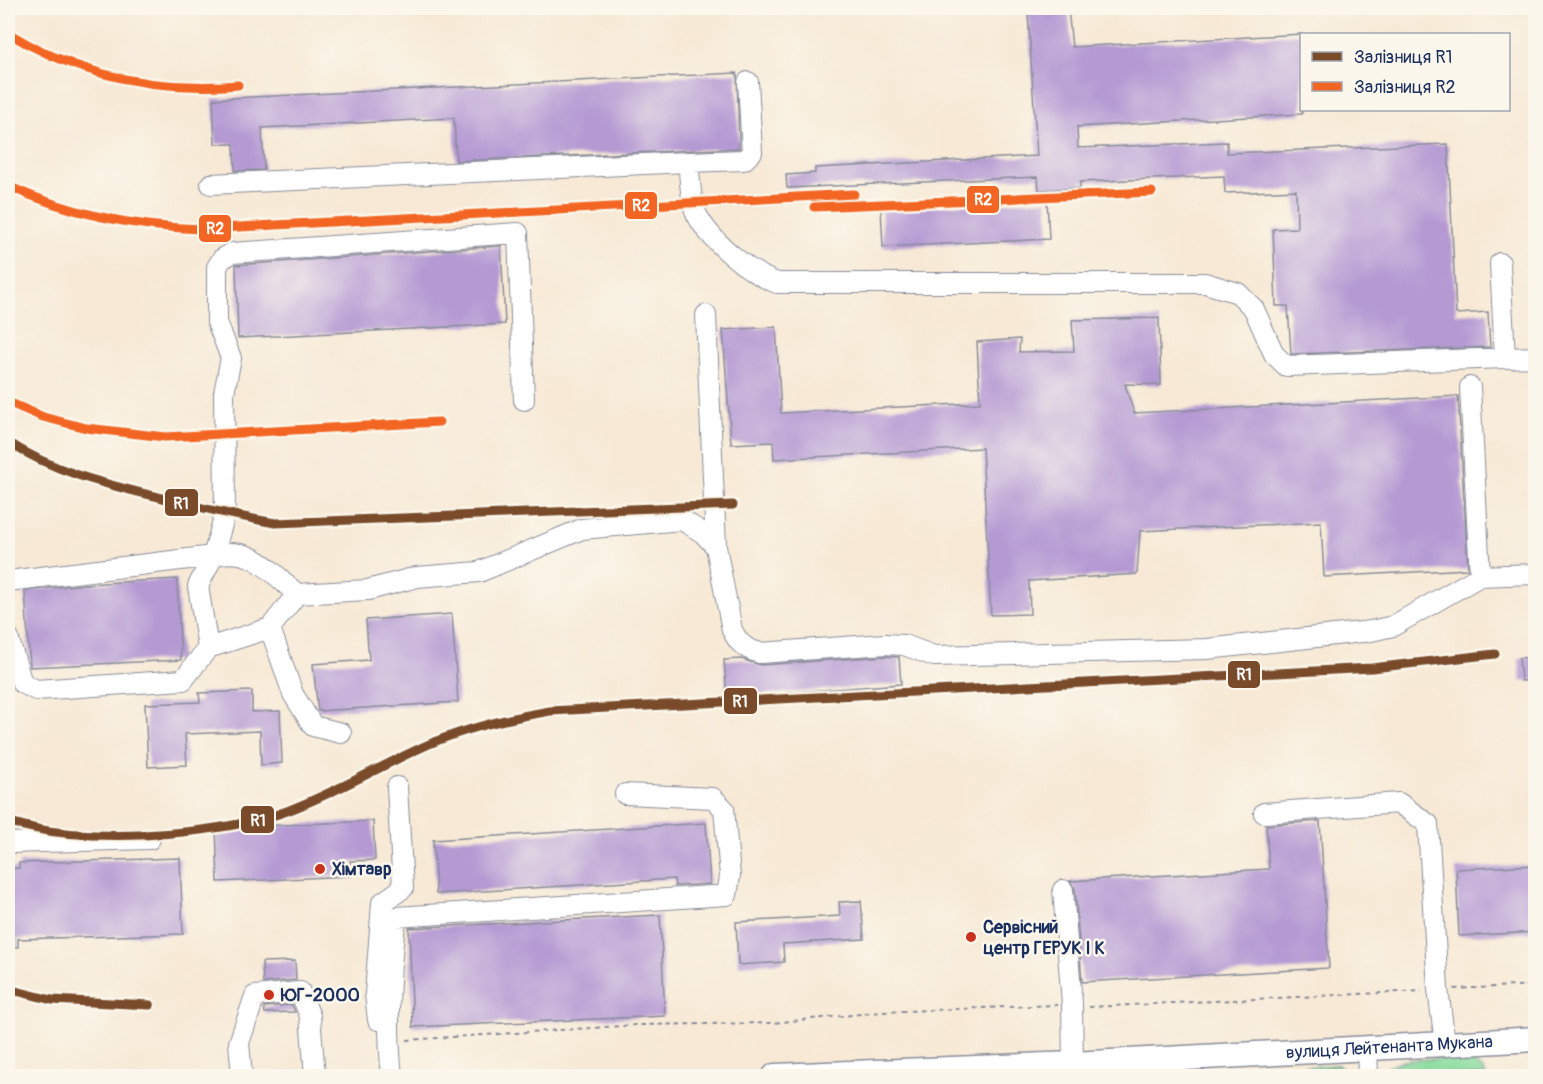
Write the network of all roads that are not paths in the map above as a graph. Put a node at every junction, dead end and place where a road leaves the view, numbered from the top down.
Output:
1 (748, 82) dead end
2 (688, 162) junction
3 (211, 184) dead end
4 (1500, 263) dead end
5 (706, 315) dead end
6 (1536, 357) edge
7 (1505, 358) junction
8 (1470, 387) dead end
9 (524, 400) dead end
10 (716, 547) junction
11 (213, 556) junction
12 (1536, 574) edge
13 (1480, 576) junction
14 (8, 580) edge
15 (297, 594) junction
16 (270, 628) junction
17 (8, 637) edge
18 (208, 648) junction
19 (341, 733) dead end
20 (397, 787) dead end
21 (625, 794) dead end
22 (1264, 813) dead end
23 (150, 839) dead end
24 (8, 843) edge
25 (1063, 890) dead end
26 (1536, 1039) edge
27 (1445, 1043) junction
28 (1367, 1047) junction
29 (1073, 1064) junction
30 (890, 1074) edge
31 (242, 1077) edge
32 (315, 1077) edge
33 (384, 1077) edge
34 (392, 1077) edge
35 (775, 1077) edge
36 (1368, 1077) edge

1 - 2 lane
2 - 3 lane
2 - 7 lane
4 - 7 lane
5 - 10 lane
6 - 7 lane
8 - 13 lane
9 - 11 lane
10 - 13 lane
10 - 15 lane
11 - 14 lane
11 - 15 lane
11 - 18 lane
12 - 13 lane
15 - 16 lane
16 - 18 lane
16 - 19 lane
17 - 18 lane
20 - 33 lane
21 - 34 lane
22 - 27 lane
23 - 24 lane
25 - 29 lane
26 - 27 main road, вулиця Лейтенанта Мукана
27 - 28 main road, вулиця Лейтенанта Мукана
28 - 29 main road, вулиця Лейтенанта Мукана
28 - 36 lane
29 - 30 main road, вулиця Лейтенанта Мукана
30 - 35 main road, вулиця Лейтенанта Мукана
31 - 32 lane

